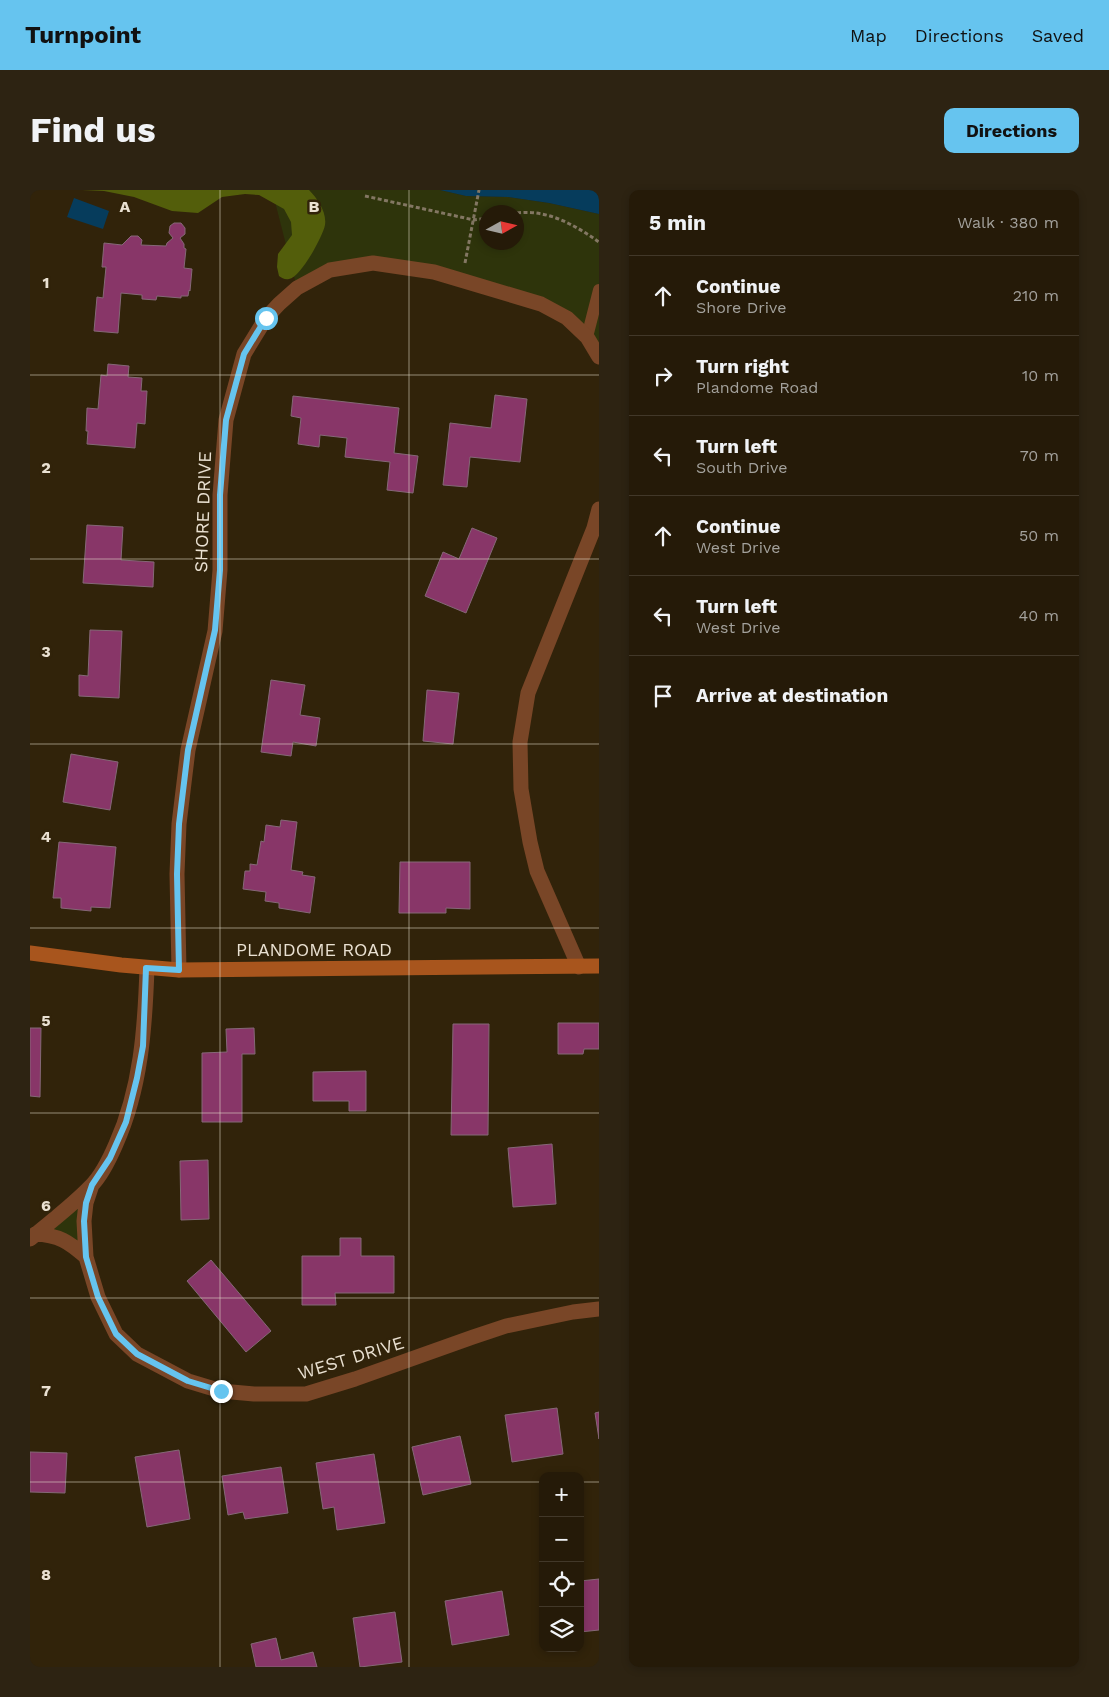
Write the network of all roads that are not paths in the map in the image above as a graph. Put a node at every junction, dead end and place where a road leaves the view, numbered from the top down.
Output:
1 (599, 290) edge
2 (587, 337) junction
3 (599, 357) edge
4 (599, 509) edge
5 (597, 528) edge
6 (30, 953) edge
7 (599, 966) edge
8 (579, 967) junction
9 (146, 968) junction
10 (179, 970) junction
11 (92, 1185) junction
12 (33, 1236) edge
13 (86, 1257) junction
14 (599, 1309) edge

1 - 2 lane
2 - 3 street, SHORE DRIVE
2 - 10 street, SHORE DRIVE
4 - 5 street
5 - 8 street
6 - 9 main road, PLANDOME ROAD
7 - 8 main road, PLANDOME ROAD
8 - 10 main road, PLANDOME ROAD
9 - 10 main road, PLANDOME ROAD
9 - 11 street
11 - 12 street
11 - 13 street, WEST DRIVE
12 - 13 street
13 - 14 street, WEST DRIVE

